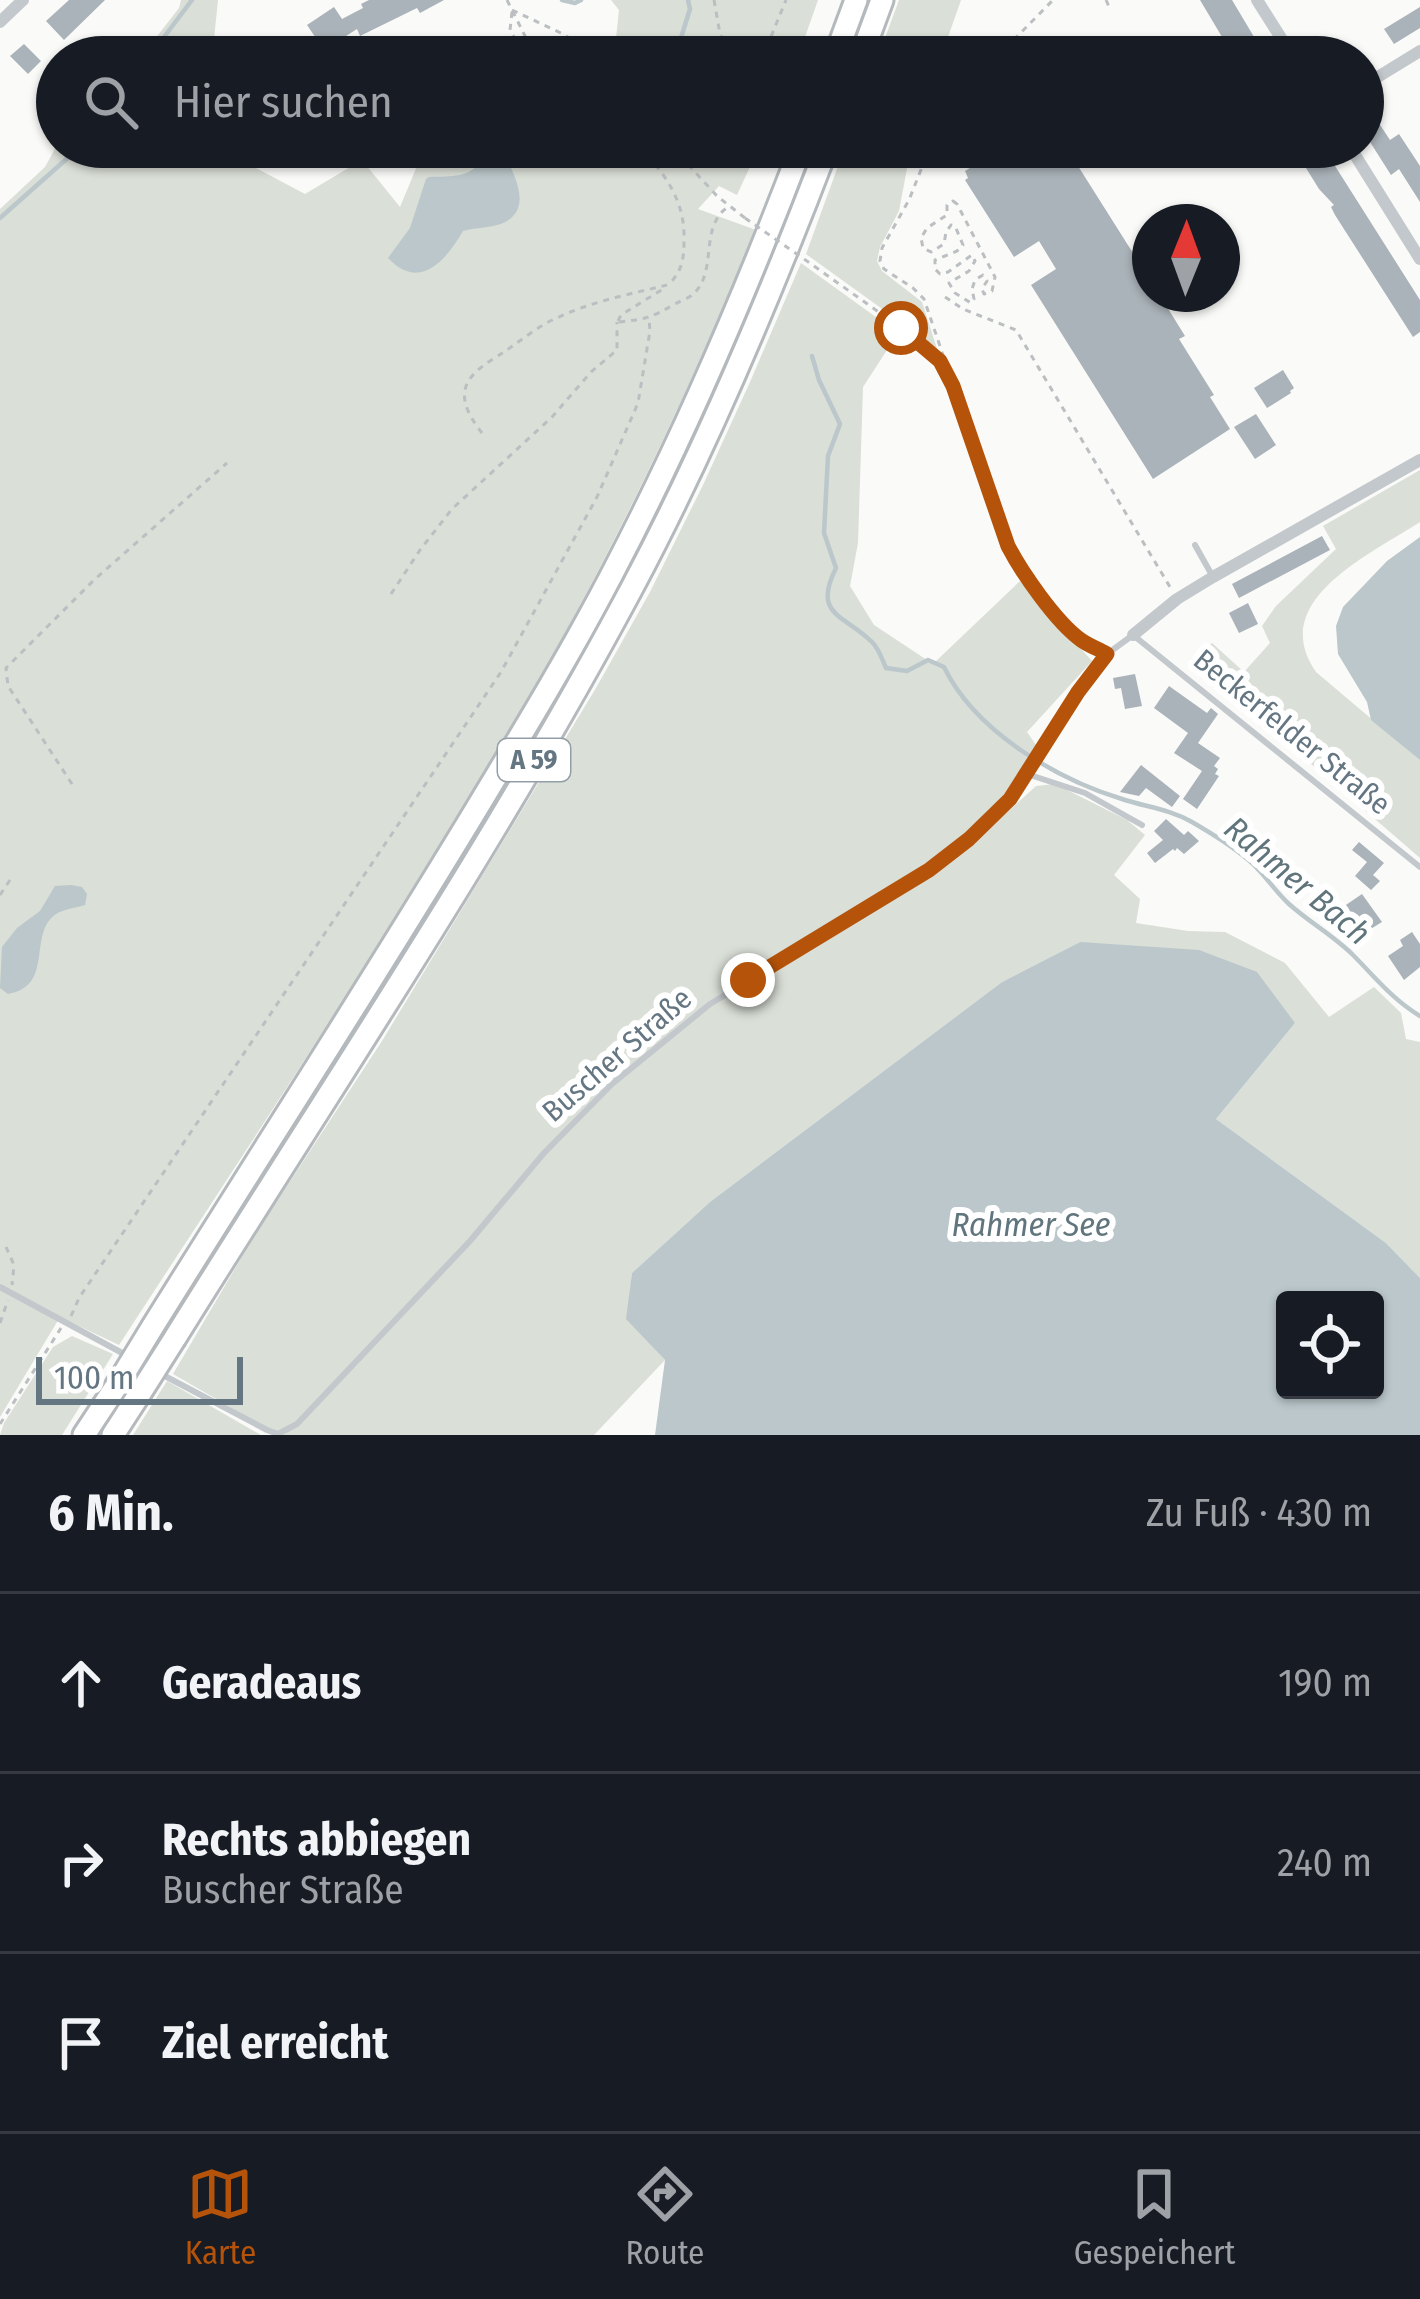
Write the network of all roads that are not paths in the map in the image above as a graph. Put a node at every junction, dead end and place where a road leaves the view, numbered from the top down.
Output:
1 (22, 0) edge
2 (856, 0) edge
3 (882, 0) edge
4 (1257, 0) edge
5 (0, 22) edge
6 (843, 36) edge
7 (869, 36) edge
8 (1280, 36) edge
9 (1420, 51) edge
10 (1384, 73) edge
11 (793, 168) edge
12 (819, 168) edge
13 (1362, 168) edge
14 (1420, 259) edge
15 (1420, 460) edge
16 (1195, 545) dead end
17 (1213, 577) junction
18 (1133, 635) junction
19 (1027, 774) junction
20 (1142, 825) dead end
21 (1420, 867) edge
22 (0, 1287) edge
23 (84, 1435) edge
24 (113, 1435) edge

1 - 5 street
2 - 6 highway
3 - 7 highway
4 - 8 street
9 - 10 street
11 - 23 highway, A 59, bridge
12 - 24 highway, A 59, bridge
13 - 14 street
15 - 17 street, Buscher Straße
16 - 17 lane
17 - 18 street, Buscher Straße
18 - 19 lane, Buscher Straße
18 - 21 lane, Beckerfelder Straße
19 - 20 lane
19 - 22 lane, Buscher Straße

